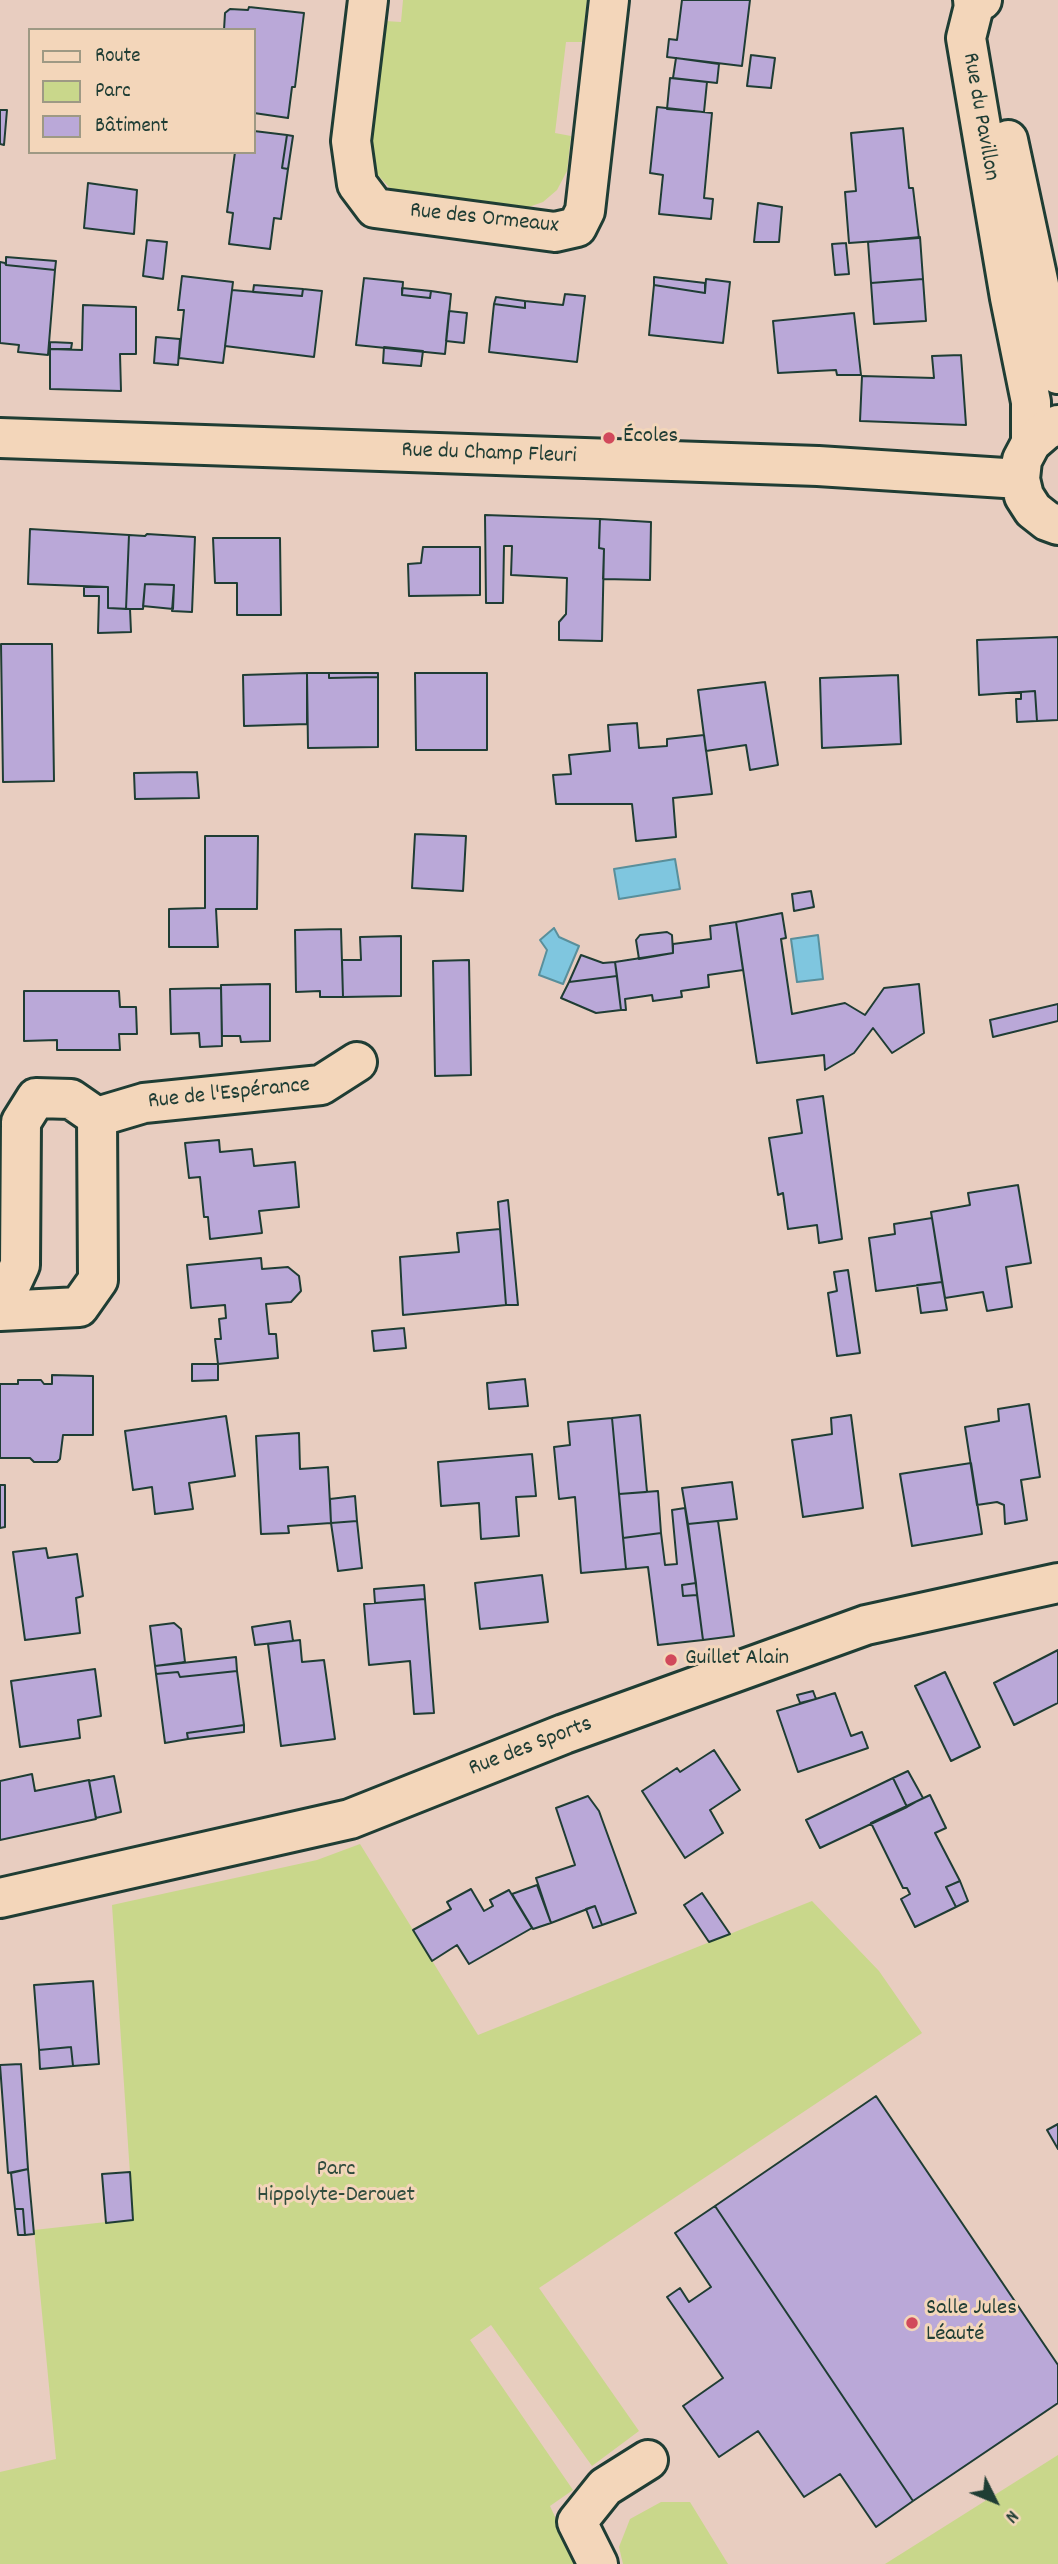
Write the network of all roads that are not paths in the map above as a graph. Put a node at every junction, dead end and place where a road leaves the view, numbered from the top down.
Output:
1 (368, 0) edge
2 (609, 0) edge
3 (977, 1) edge
4 (1058, 374) edge
5 (1044, 434) edge
6 (0, 438) edge
7 (1020, 479) junction
8 (1058, 525) edge
9 (357, 1062) dead end
10 (97, 1117) junction
11 (0, 1309) edge
12 (1058, 1583) edge
13 (0, 1898) edge
14 (648, 2460) dead end
15 (598, 2564) edge

1 - 2 street, Rue des Ormeaux
3 - 4 street, Rue du Pavillon
3 - 5 street, Rue du Pavillon
5 - 7 street, Rue du Pavillon
6 - 7 street, Rue du Champ Fleuri
7 - 8 street
9 - 10 street, Rue de l'Espérance
10 - 11 street
10 - 11 street
12 - 13 street, Rue des Sports
14 - 15 street

